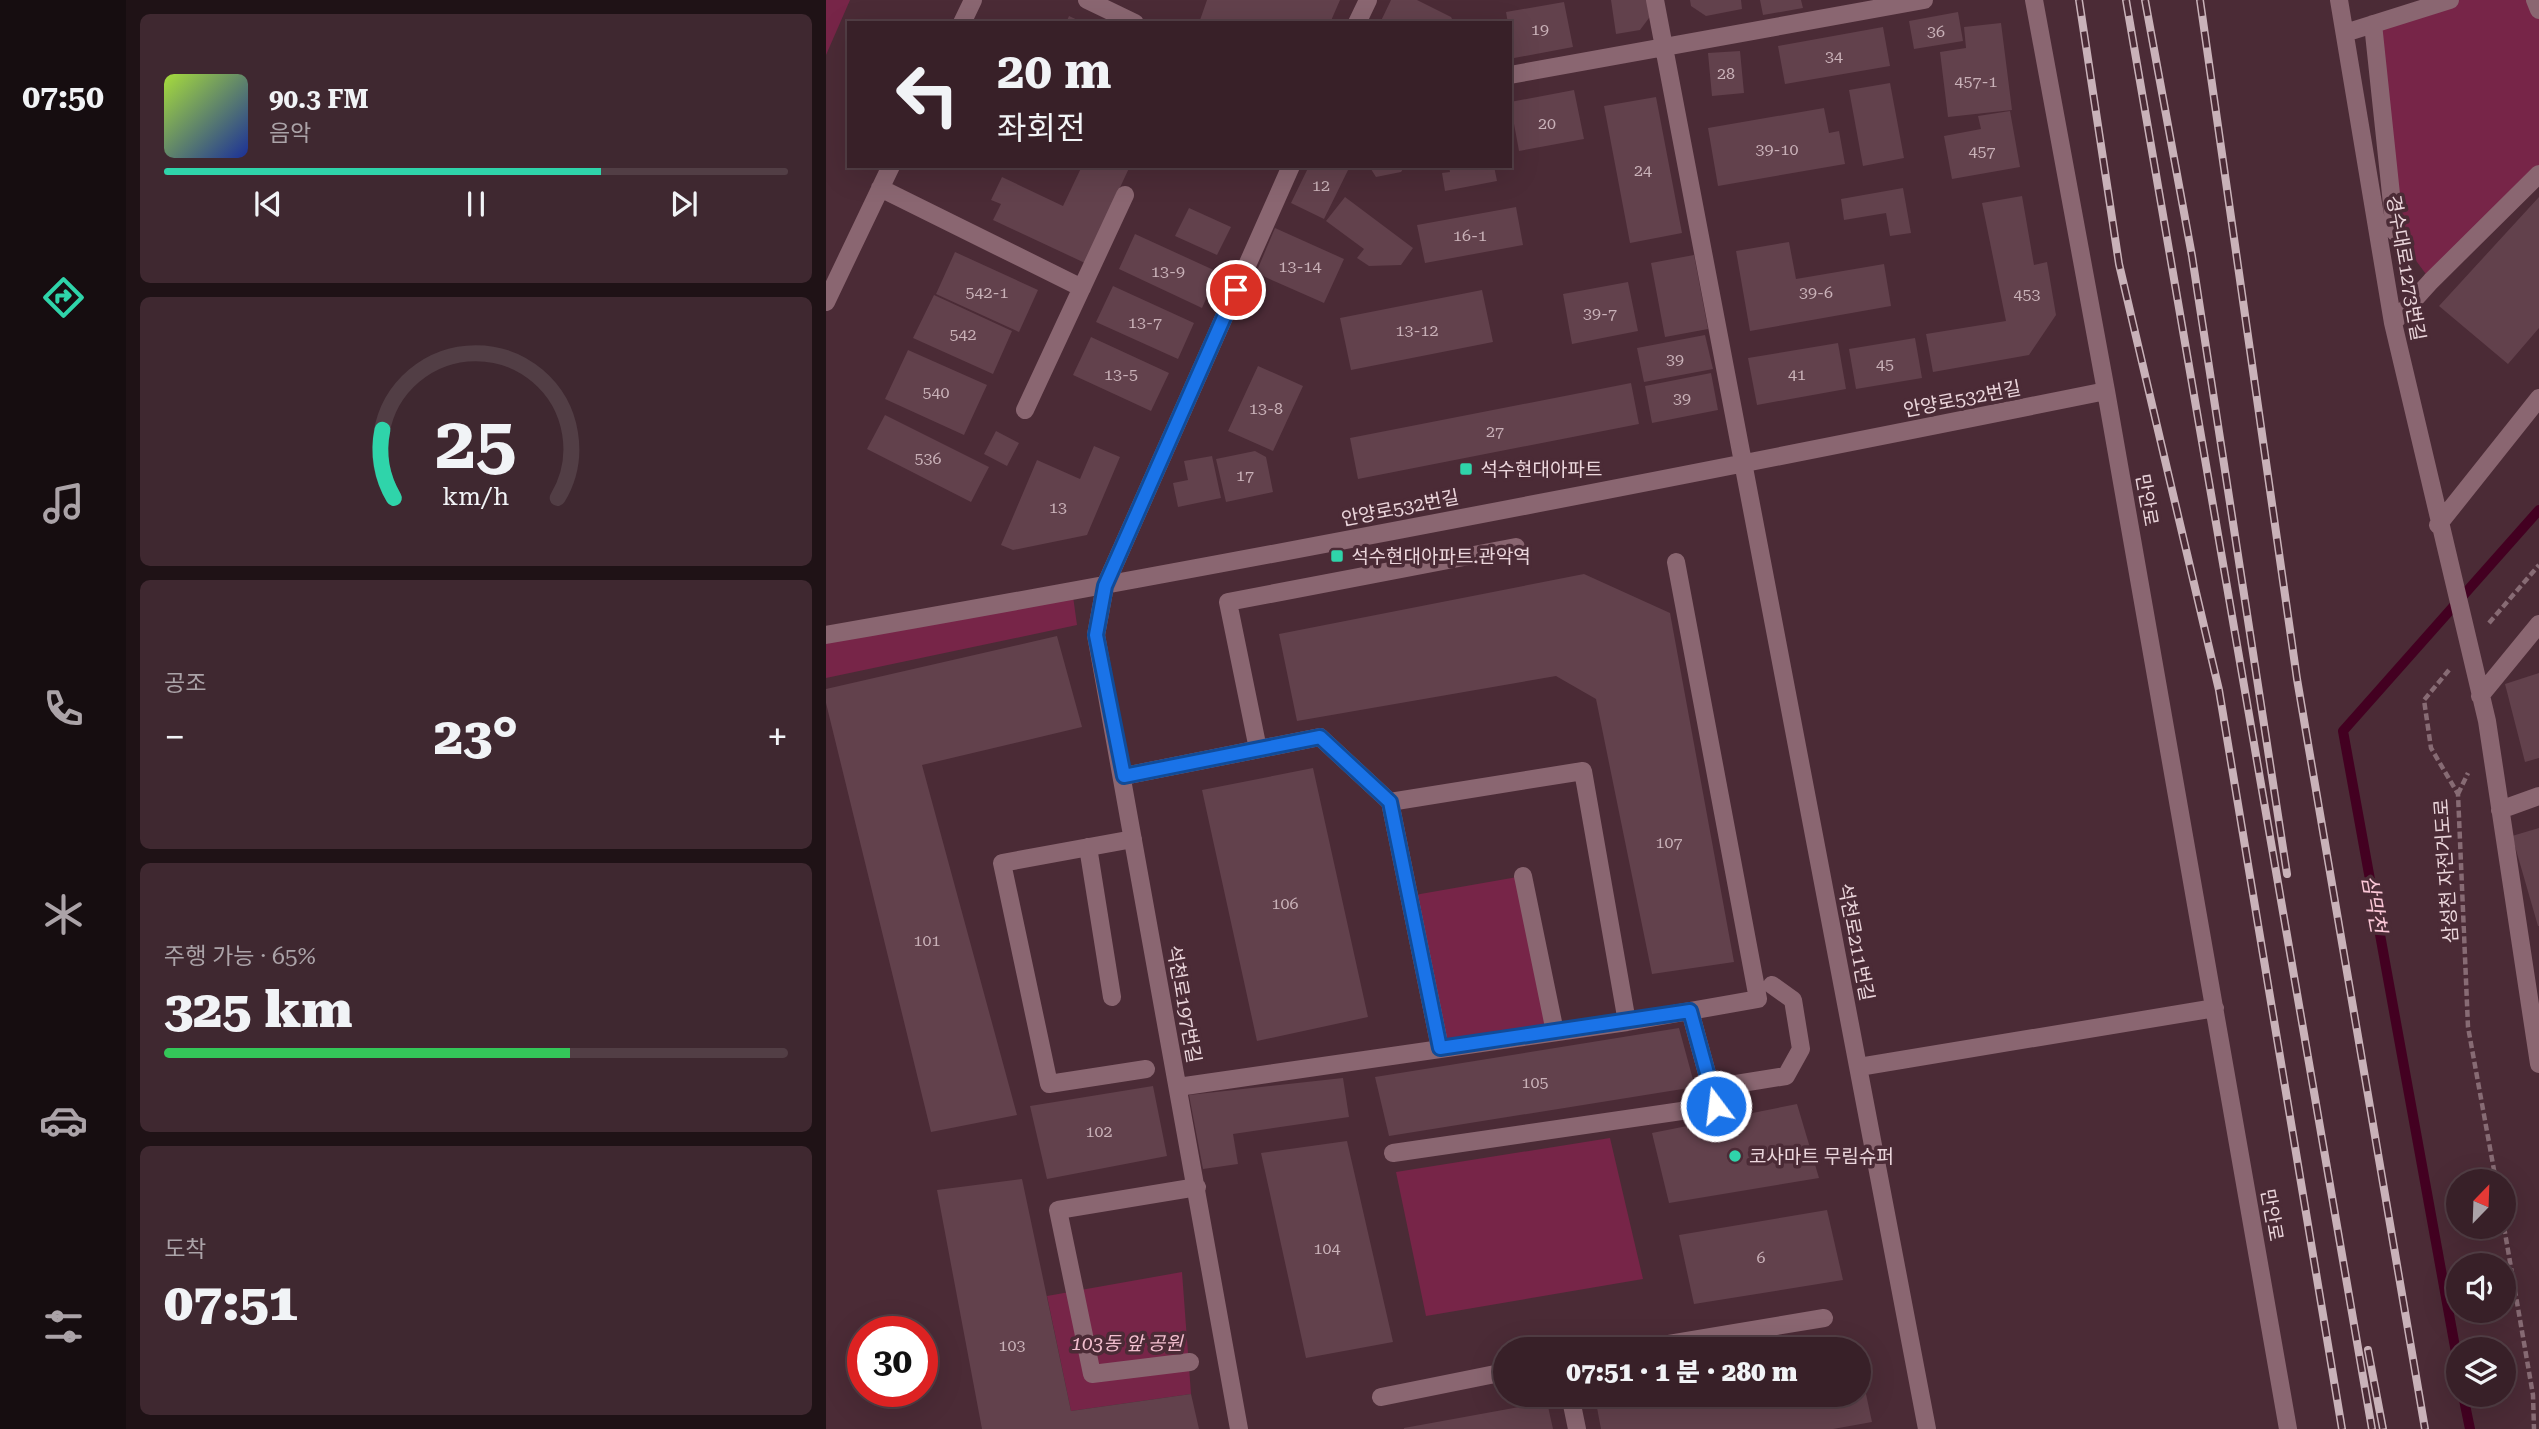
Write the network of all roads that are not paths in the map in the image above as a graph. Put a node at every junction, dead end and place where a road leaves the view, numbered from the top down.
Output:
1 (973, 0) edge
2 (1087, 0) edge
3 (1368, 0) edge
4 (1655, 0) edge
5 (1924, 0) edge
6 (2034, 0) edge
7 (2339, 0) edge
8 (2450, 0) edge
9 (2535, 0) edge
10 (2539, 10) edge
11 (963, 21) edge
12 (1131, 21) edge
13 (1358, 21) edge
14 (2374, 24) junction
15 (2346, 33) junction
16 (1663, 48) junction
17 (1512, 75) edge
18 (890, 168) edge
19 (1290, 168) edge
20 (2539, 174) edge
21 (880, 188) junction
22 (1125, 195) dead end
23 (2395, 232) dead end
24 (1082, 288) junction
25 (826, 302) edge
26 (2393, 323) junction
27 (2106, 391) junction
28 (2539, 398) edge
29 (1025, 410) dead end
30 (1744, 464) junction
31 (2440, 533) junction
32 (1516, 547) dead end
33 (1676, 562) dead end
34 (1105, 586) junction
35 (2539, 624) edge
36 (826, 635) edge
37 (2479, 689) junction
38 (1258, 749) junction
39 (1124, 776) junction
40 (2539, 796) edge
41 (1390, 802) junction
42 (2500, 810) junction
43 (1133, 839) junction
44 (1088, 847) junction
45 (1523, 876) dead end
46 (1772, 985) dead end
47 (1112, 997) dead end
48 (2215, 1008) junction
49 (1690, 1011) junction
50 (1627, 1022) junction
51 (1555, 1032) junction
52 (1440, 1048) junction
53 (2539, 1064) edge
54 (1859, 1067) junction
55 (1146, 1069) dead end
56 (1178, 1087) junction
57 (1711, 1088) junction
58 (1393, 1153) dead end
59 (1197, 1187) junction
60 (1824, 1318) dead end
61 (1711, 1337) edge
62 (1190, 1362) dead end
63 (1493, 1374) edge
64 (1381, 1397) dead end
65 (1572, 1407) edge
66 (1239, 1429) edge
67 (1577, 1429) edge
68 (1927, 1429) edge
69 (2288, 1429) edge

1 - 11 street
2 - 12 street
3 - 13 street
4 - 16 street
5 - 16 street
6 - 27 street, 만안로
7 - 15 street, 경수대로1273번길
8 - 14 street
9 - 10 street
14 - 15 street
14 - 23 street
15 - 26 street, 경수대로1273번길
16 - 17 street
16 - 30 street
18 - 21 street
19 - 34 street
20 - 26 street
21 - 24 street
21 - 25 street
22 - 24 street
24 - 29 street
26 - 31 street, 경수대로1273번길
27 - 30 street, 안양로532번길
27 - 48 street, 만안로
28 - 31 street
30 - 34 street, 안양로532번길
30 - 54 street, 석천로211번길
31 - 37 street, 경수대로1273번길
32 - 38 street
33 - 49 street
34 - 36 street, 안양로532번길
34 - 39 street, 석천로197번길
35 - 37 street
37 - 42 street
38 - 39 street
38 - 41 street
39 - 43 street, 석천로197번길
40 - 42 street
41 - 50 street
41 - 52 street
42 - 53 street
43 - 44 street
43 - 56 street, 석천로197번길
44 - 47 street
44 - 55 street
45 - 51 street
46 - 57 street
48 - 54 street
48 - 69 street, 만안로
49 - 50 street
49 - 57 street
50 - 51 street
51 - 52 street
52 - 56 street
54 - 68 street, 석천로211번길
56 - 59 street, 석천로197번길
57 - 58 street
59 - 62 street
59 - 66 street, 석천로197번길
60 - 61 street
63 - 64 street
65 - 67 street

